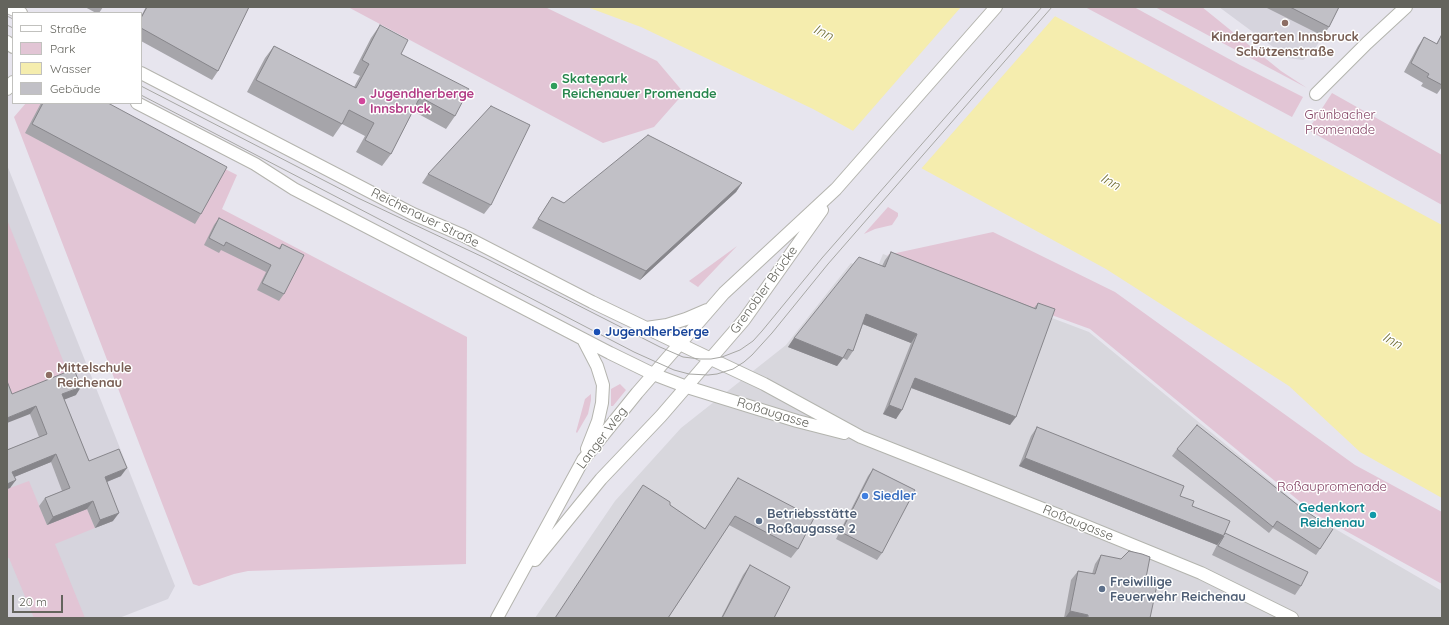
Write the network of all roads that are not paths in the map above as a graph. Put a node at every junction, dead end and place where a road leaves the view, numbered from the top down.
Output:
1 (8, 7) edge
2 (996, 7) edge
3 (1406, 7) edge
4 (18, 12) edge
5 (142, 74) edge
6 (1316, 94) dead end
7 (139, 104) edge
8 (836, 189) junction
9 (712, 307) junction
10 (646, 328) junction
11 (583, 339) junction
12 (680, 344) junction
13 (711, 359) junction
14 (653, 374) junction
15 (687, 387) junction
16 (860, 437) junction
17 (583, 460) junction
18 (516, 583) junction
19 (497, 618) edge
20 (1292, 618) edge

1 - 4 street
2 - 8 street, Grenobler Brücke
3 - 6 street
5 - 10 street, Reichenauer Straße
7 - 11 street
8 - 9 street, Grenobler Brücke
8 - 13 street, Grenobler Brücke
9 - 10 street
9 - 12 street, Grenobler Brücke
10 - 12 street, Reichenauer Straße
11 - 14 street
11 - 17 street
12 - 13 street, Reichenauer Straße
12 - 14 street, Langer Weg
13 - 15 street, Grenobler Brücke
13 - 16 street, Roßaugasse
14 - 15 street
14 - 17 street, Langer Weg
15 - 16 street, Roßaugasse
15 - 18 street, Langer Weg
16 - 20 street, Roßaugasse
17 - 18 street, Langer Weg
18 - 19 street, Langer Weg

